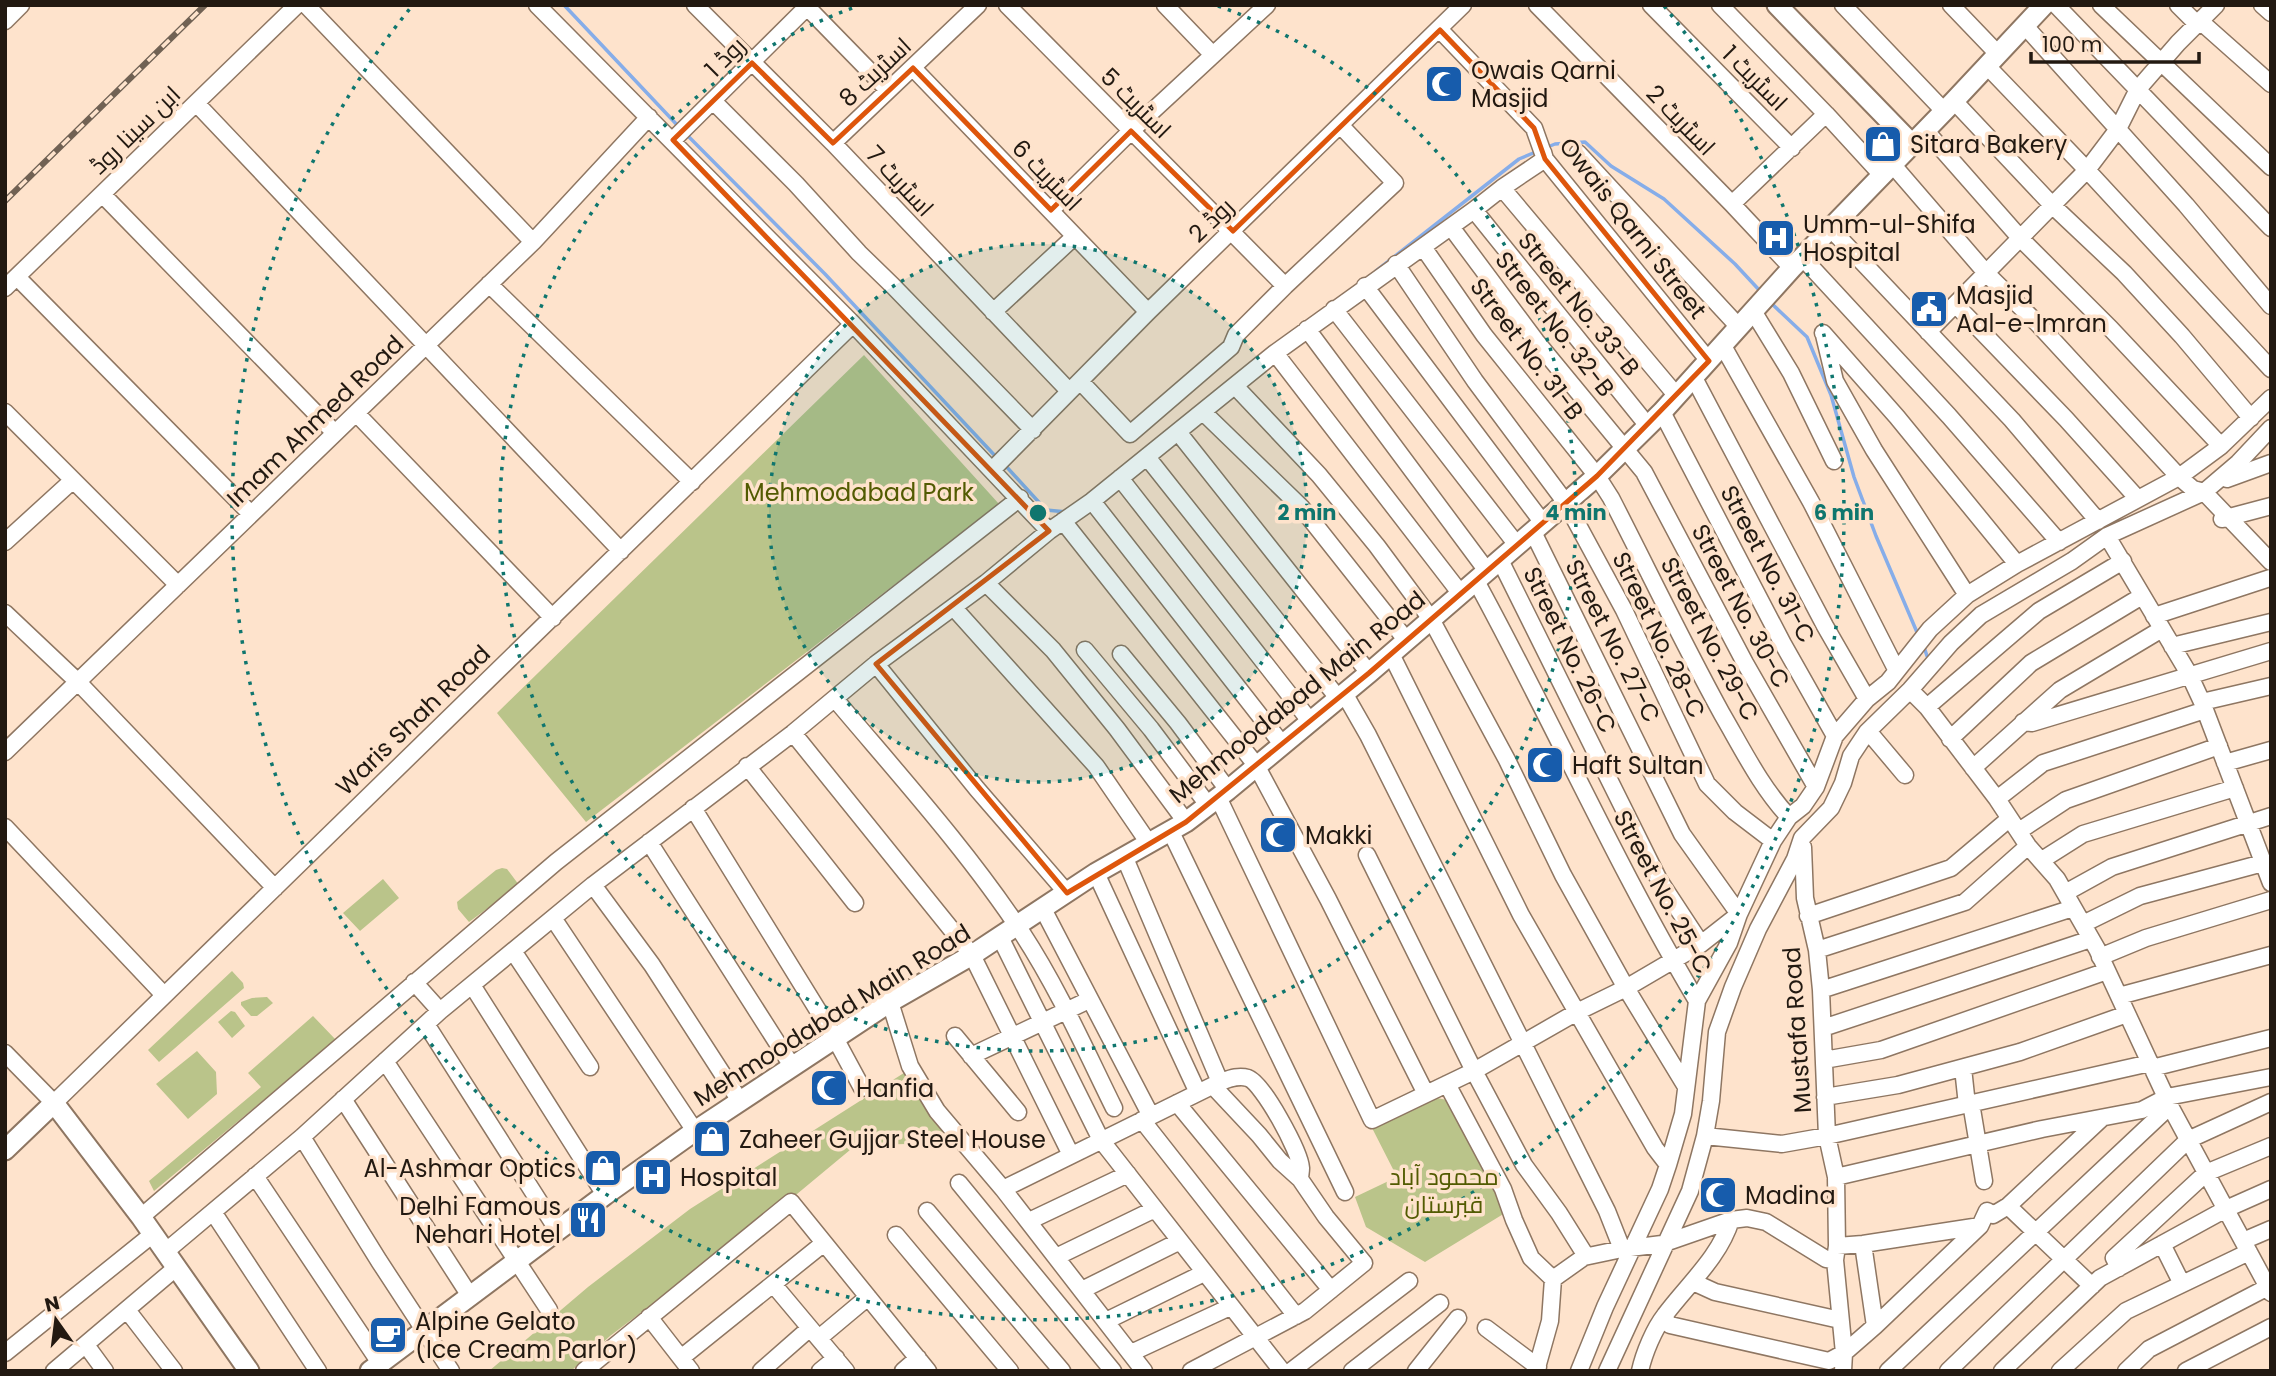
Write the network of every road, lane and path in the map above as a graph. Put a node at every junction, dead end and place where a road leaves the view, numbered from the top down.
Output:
1 (297, 5) edge
2 (306, 5) edge
3 (537, 5) edge
4 (695, 5) edge
5 (978, 5) edge
6 (1007, 5) edge
7 (1165, 5) edge
8 (1267, 5) edge
9 (1463, 5) edge
10 (1537, 5) edge
11 (1651, 5) edge
12 (1720, 5) edge
13 (1777, 5) edge
14 (1843, 5) edge
15 (1951, 5) edge
16 (2044, 5) edge
17 (2056, 5) edge
18 (2101, 5) edge
19 (2178, 5) edge
20 (2216, 5) edge
21 (2262, 5) edge
22 (20, 6) edge
23 (808, 6) edge
24 (2271, 13) edge
25 (5, 21) edge
26 (2199, 22) junction
27 (2025, 26) junction
28 (1440, 30) junction
29 (1213, 55) junction
30 (1992, 60) junction
31 (752, 63) junction
32 (2161, 64) junction
33 (913, 68) junction
34 (2271, 84) edge
35 (2138, 89) junction
36 (888, 90) junction
37 (713, 102) junction
38 (196, 103) junction
39 (1949, 106) junction
40 (1826, 114) junction
41 (649, 117) junction
42 (1341, 125) junction
43 (2118, 128) junction
44 (1131, 131) junction
45 (678, 136) junction
46 (1918, 137) junction
47 (833, 143) junction
48 (1792, 148) junction
49 (1577, 153) dead end
50 (1544, 155) junction
51 (2271, 167) edge
52 (1887, 169) junction
53 (2087, 170) junction
54 (1502, 188) junction
55 (102, 194) junction
56 (1731, 204) junction
57 (2053, 206) junction
58 (1474, 210) junction
59 (1051, 211) junction
60 (1451, 227) junction
61 (1830, 228) junction
62 (2271, 228) edge
63 (1233, 231) junction
64 (1074, 237) junction
65 (2021, 239) junction
66 (533, 242) junction
67 (1423, 247) junction
68 (1396, 264) junction
69 (1793, 267) junction
70 (1987, 274) junction
71 (11, 282) edge
72 (489, 284) junction
73 (1284, 286) junction
74 (1365, 286) junction
75 (1956, 305) junction
76 (2271, 306) edge
77 (1334, 309) junction
78 (1755, 309) junction
79 (993, 312) junction
80 (1148, 312) junction
81 (853, 324) junction
82 (1738, 326) junction
83 (1307, 329) junction
84 (1928, 332) junction
85 (426, 345) junction
86 (1723, 346) junction
87 (1275, 353) junction
88 (1709, 361) junction
89 (2271, 369) edge
90 (1693, 376) junction
91 (1074, 386) junction
92 (1235, 386) junction
93 (1676, 396) junction
94 (2271, 398) edge
95 (5, 412) edge
96 (1203, 412) junction
97 (1662, 412) junction
98 (356, 413) junction
99 (2251, 418) junction
100 (1648, 426) junction
101 (2271, 428) edge
102 (1030, 432) junction
103 (1178, 432) junction
104 (335, 433) junction
105 (2221, 446) junction
106 (1625, 449) junction
107 (1147, 457) junction
108 (1834, 461) dead end
109 (2271, 463) edge
110 (996, 466) junction
111 (1597, 476) junction
112 (1120, 478) junction
113 (72, 481) junction
114 (692, 482) junction
115 (2195, 486) junction
116 (1020, 498) junction
117 (2138, 499) junction
118 (1092, 501) junction
119 (1566, 503) junction
120 (2271, 506) edge
121 (251, 514) junction
122 (2224, 519) junction
123 (2098, 520) junction
124 (1056, 526) junction
125 (1538, 527) junction
126 (2107, 536) junction
127 (5, 541) edge
128 (2059, 542) junction
129 (1517, 545) junction
130 (2264, 546) edge
131 (621, 551) junction
132 (2123, 561) junction
133 (2271, 562) edge
134 (2017, 564) junction
135 (1481, 576) junction
136 (2271, 579) edge
137 (986, 583) junction
138 (178, 585) junction
139 (1967, 595) junction
140 (2142, 596) junction
141 (954, 608) junction
142 (5, 613) edge
143 (553, 618) junction
144 (1431, 619) junction
145 (2158, 622) junction
146 (2271, 622) edge
147 (1407, 641) junction
148 (2172, 646) junction
149 (1085, 650) dead end
150 (2271, 651) edge
151 (1121, 654) dead end
152 (1391, 654) junction
153 (876, 664) junction
154 (1896, 669) junction
155 (1369, 673) junction
156 (2189, 674) junction
157 (78, 682) junction
158 (2271, 686) edge
159 (1910, 690) junction
160 (1341, 696) junction
161 (835, 699) junction
162 (1867, 699) junction
163 (2203, 706) junction
164 (1927, 707) junction
165 (1310, 721) junction
166 (2023, 722) junction
167 (1868, 731) junction
168 (793, 733) junction
169 (1835, 736) junction
170 (1951, 739) junction
171 (1282, 744) junction
172 (2219, 746) junction
173 (2271, 750) edge
174 (5, 752) edge
175 (2225, 762) junction
176 (1256, 765) junction
177 (747, 766) junction
178 (1973, 768) junction
179 (1905, 775) dead end
180 (1816, 787) junction
181 (2235, 788) junction
182 (1218, 798) junction
183 (1997, 799) junction
184 (693, 808) junction
185 (2271, 816) edge
186 (1789, 817) junction
187 (2248, 823) junction
188 (2014, 825) junction
189 (1178, 826) junction
190 (5, 827) edge
191 (1802, 838) junction
192 (1773, 841) junction
193 (649, 842) junction
194 (1148, 842) junction
195 (2028, 846) junction
196 (1367, 855) dead end
197 (1124, 856) junction
198 (2042, 860) junction
199 (1096, 873) junction
200 (2268, 875) edge
201 (593, 885) junction
202 (275, 888) junction
203 (1067, 893) junction
204 (2064, 893) junction
205 (2271, 900) edge
206 (855, 903) dead end
207 (2073, 908) junction
208 (1043, 909) junction
209 (1739, 914) junction
210 (1808, 916) junction
211 (553, 918) junction
212 (2082, 924) junction
213 (1017, 926) junction
214 (1000, 937) junction
215 (2091, 939) junction
216 (1701, 944) junction
217 (1817, 950) junction
218 (513, 951) junction
219 (972, 955) junction
220 (2271, 955) edge
221 (1673, 961) junction
222 (2104, 964) junction
223 (414, 982) junction
224 (472, 985) junction
225 (1626, 988) junction
226 (1821, 990) junction
227 (164, 995) junction
228 (2119, 996) junction
229 (1090, 1000) junction
230 (1697, 1001) junction
231 (890, 1002) junction
232 (440, 1011) junction
233 (1066, 1011) junction
234 (1577, 1013) junction
235 (2127, 1014) junction
236 (1042, 1023) junction
237 (426, 1024) junction
238 (1823, 1028) junction
239 (955, 1036) dead end
240 (1012, 1037) junction
241 (835, 1038) junction
242 (2271, 1038) edge
243 (1522, 1043) junction
244 (5, 1053) edge
245 (971, 1056) junction
246 (1824, 1060) junction
247 (385, 1061) junction
248 (793, 1066) junction
249 (2151, 1066) junction
250 (590, 1067) dead end
251 (1963, 1068) junction
252 (1474, 1071) junction
253 (2271, 1077) edge
254 (1447, 1084) junction
255 (1685, 1085) junction
256 (1211, 1087) junction
257 (862, 1088) dead end
258 (1426, 1094) junction
259 (1825, 1097) junction
260 (343, 1099) junction
261 (740, 1101) junction
262 (2169, 1102) junction
263 (2271, 1102) edge
264 (54, 1103) junction
265 (1177, 1103) junction
266 (1969, 1104) junction
267 (1114, 1108) dead end
268 (1018, 1112) dead end
269 (1146, 1118) junction
270 (2101, 1119) junction
271 (695, 1131) junction
272 (1705, 1136) junction
273 (1827, 1136) junction
274 (302, 1137) junction
275 (1101, 1140) junction
276 (2188, 1140) junction
277 (1979, 1144) junction
278 (2271, 1146) edge
279 (5, 1150) edge
280 (1070, 1155) junction
281 (1668, 1165) junction
282 (2206, 1173) junction
283 (1128, 1174) junction
284 (255, 1177) junction
285 (1836, 1177) junction
286 (1300, 1180) junction
287 (1984, 1181) dead end
288 (959, 1183) dead end
289 (1003, 1189) junction
290 (2271, 1189) edge
291 (1345, 1192) dead end
292 (604, 1195) junction
293 (2007, 1206) junction
294 (1155, 1209) junction
295 (2226, 1209) junction
296 (927, 1211) dead end
297 (213, 1212) junction
298 (141, 1217) junction
299 (1731, 1220) junction
300 (1028, 1221) junction
301 (1980, 1226) junction
302 (2271, 1229) edge
303 (558, 1231) junction
304 (2036, 1233) junction
305 (153, 1234) junction
306 (896, 1235) dead end
307 (1180, 1241) junction
308 (824, 1243) junction
309 (1665, 1243) junction
310 (1863, 1244) junction
311 (2162, 1244) junction
312 (2246, 1246) junction
313 (1632, 1248) junction
314 (1836, 1253) junction
315 (1586, 1256) junction
316 (1056, 1257) junction
317 (2064, 1259) junction
318 (171, 1260) junction
319 (517, 1262) junction
320 (2119, 1268) junction
321 (1204, 1273) junction
322 (1553, 1279) junction
323 (1409, 1281) dead end
324 (2268, 1281) edge
325 (1693, 1282) junction
326 (773, 1284) junction
327 (2182, 1284) junction
328 (2092, 1286) junction
329 (1082, 1290) junction
330 (1331, 1290) junction
331 (470, 1296) junction
332 (869, 1297) junction
333 (1440, 1303) dead end
334 (1230, 1307) junction
335 (127, 1310) junction
336 (549, 1310) dead end
337 (1296, 1316) junction
338 (649, 1318) junction
339 (1458, 1318) dead end
340 (1663, 1318) junction
341 (1840, 1320) junction
342 (1106, 1321) junction
343 (1875, 1326) junction
344 (2271, 1326) edge
345 (1486, 1328) dead end
346 (425, 1330) junction
347 (1931, 1331) dead end
348 (815, 1333) junction
349 (1254, 1337) junction
350 (86, 1345) junction
351 (5, 1353) edge
352 (1844, 1353) junction
353 (686, 1364) edge
354 (923, 1364) edge
355 (1135, 1364) edge
356 (841, 1365) edge
357 (375, 1367) edge
358 (1537, 1369) edge
359 (1644, 1369) edge
360 (54, 1371) edge
361 (105, 1371) edge
362 (174, 1371) edge
363 (249, 1371) edge
364 (318, 1371) edge
365 (451, 1371) edge
366 (584, 1371) edge
367 (761, 1371) edge
368 (820, 1371) edge
369 (902, 1371) edge
370 (1010, 1371) edge
371 (1062, 1371) edge
372 (1114, 1371) edge
373 (1191, 1371) edge
374 (1282, 1371) edge
375 (1291, 1371) edge
376 (1352, 1371) edge
377 (1416, 1371) edge
378 (1579, 1371) edge
379 (1607, 1371) edge
380 (1843, 1371) edge
381 (1888, 1371) edge
382 (1948, 1371) edge
383 (2002, 1371) edge
384 (2060, 1371) edge
385 (2126, 1371) edge
386 (2186, 1371) edge

1 - 38 street, ابن سینا روڈ
2 - 66 street
3 - 41 street
4 - 31 street, اسٹریٹ 7
5 - 33 street, اسٹریٹ 8
6 - 44 street, اسٹریٹ 5
7 - 29 street
8 - 29 street
9 - 28 street, روڈ 2
10 - 56 street, اسٹریٹ 2
11 - 48 street, اسٹریٹ 1
12 - 40 street
13 - 46 main road
14 - 39 street
15 - 30 street
16 - 27 main road, Mehmoodabad Main Road
17 - 35 street
18 - 32 street
19 - 26 street
20 - 26 street
21 - 24 street
22 - 25 street
23 - 31 street, روڈ 1
23 - 36 street
26 - 32 street
26 - 34 street
27 - 30 main road, Mehmoodabad Main Road
27 - 43 street
28 - 42 street, روڈ 2
28 - 50 street, Owais Qarni Street
29 - 44 street
30 - 39 main road, Mehmoodabad Main Road
30 - 53 street
31 - 37 street, روڈ 1
31 - 47 street, اسٹریٹ 7
32 - 35 street
32 - 51 street
33 - 36 street, اسٹریٹ 8
33 - 59 street, اسٹریٹ 6
35 - 43 street
35 - 62 street
36 - 47 street, اسٹریٹ 8
37 - 45 street, روڈ 1
37 - 102 street
38 - 55 street, ابن سینا روڈ
38 - 85 street
39 - 46 main road, Mehmoodabad Main Road
39 - 57 street
40 - 48 street, اسٹریٹ 1
40 - 52 street
41 - 45 street
41 - 66 street, Imam Ahmed Road
42 - 63 street, روڈ 2
42 - 73 street
43 - 53 street
43 - 76 street
44 - 59 street
44 - 63 street, اسٹریٹ 5
45 - 81 street
46 - 52 main road, Mehmoodabad Main Road
46 - 65 street
47 - 79 street, اسٹریٹ 7
48 - 56 street
49 - 82 street
50 - 54 street
50 - 88 street, Owais Qarni Street
52 - 61 main road, Mehmoodabad Main Road
52 - 70 street
53 - 57 street
53 - 89 street
54 - 58 street
54 - 93 street
55 - 71 street, ابن سینا روڈ
55 - 104 street
56 - 69 street, اسٹریٹ 2
57 - 65 street
57 - 99 street
58 - 60 street
58 - 100 street, Street No. 33-B
59 - 64 street, اسٹریٹ 6
60 - 67 street
60 - 106 street, Street No. 32-B
61 - 69 main road, Mehmoodabad Main Road
61 - 84 street
63 - 73 street, اسٹریٹ 5
63 - 80 street, روڈ 2
64 - 79 street
64 - 80 street, اسٹریٹ 6
65 - 70 street
65 - 105 street
66 - 72 street, Imam Ahmed Road
67 - 68 street
67 - 111 street, Street No. 31-B
68 - 74 street
68 - 119 street, Street No. 28-C
69 - 78 main road, Mehmoodabad Main Road
69 - 128 street, اسٹریٹ 2
70 - 75 street
70 - 115 street
71 - 121 street
72 - 85 street, Imam Ahmed Road
72 - 114 street
73 - 91 street, اسٹریٹ 7
74 - 77 street
74 - 125 street, Street No. 27-C
75 - 84 street
75 - 117 street
77 - 83 street
77 - 129 street
78 - 82 main road, Mehmoodabad Main Road
78 - 108 street
79 - 91 street, اسٹریٹ 7
80 - 91 street, روڈ 2
81 - 110 street
81 - 114 street, Waris Shah Road
82 - 86 main road, Mehmoodabad Main Road
83 - 87 street
83 - 135 street
84 - 123 street
85 - 98 street, Imam Ahmed Road
85 - 131 street
86 - 88 main road, Mehmoodabad Main Road
86 - 154 street
87 - 92 street
87 - 135 street
88 - 90 main road, Mehmoodabad Main Road
90 - 93 main road, Mehmoodabad Main Road
90 - 162 street
91 - 102 street, روڈ 2
92 - 96 street
92 - 144 street
93 - 97 main road, Mehmoodabad Main Road
94 - 99 street
95 - 113 street
96 - 103 street
96 - 147 street
97 - 100 main road, Mehmoodabad Main Road
97 - 169 street, Street No. 31-C
98 - 104 street, Imam Ahmed Road
98 - 143 street
99 - 105 street
100 - 106 main road, Mehmoodabad Main Road
101 - 115 street
102 - 110 street, روڈ 2
103 - 107 street
103 - 155 street
104 - 121 street, Imam Ahmed Road
105 - 115 street
106 - 111 main road, Mehmoodabad Main Road
106 - 180 street, Street No. 30-C
107 - 112 street
107 - 160 street
109 - 115 street
110 - 116 street
111 - 119 main road, Mehmoodabad Main Road
111 - 186 street, Street No. 29-C
112 - 118 street
112 - 165 street
113 - 127 street
113 - 138 street
114 - 131 street, Waris Shah Road
115 - 117 street
115 - 122 street
115 - 126 street
116 - 124 street
116 - 223 street
117 - 123 street
118 - 124 street
118 - 171 street
119 - 125 main road, Mehmoodabad Main Road
119 - 192 street, Street No. 28-C
120 - 122 street
121 - 138 street, Imam Ahmed Road
122 - 130 street
122 - 136 street
123 - 128 street
124 - 137 street
124 - 176 street
125 - 129 main road, Mehmoodabad Main Road
125 - 209 street, Street No. 27-C
126 - 132 street
126 - 159 street
128 - 134 street
129 - 135 main road, Mehmoodabad Main Road
130 - 133 street
131 - 143 street, Waris Shah Road
132 - 140 street
132 - 164 street
134 - 139 street
134 - 139 street
135 - 144 main road, Mehmoodabad Main Road
135 - 216 street, Street No. 26-C
135 - 221 street, Street No. 25-C
136 - 145 street
137 - 141 street
137 - 189 street
138 - 157 street, Imam Ahmed Road
139 - 154 street
140 - 145 street
140 - 170 street
141 - 153 street
141 - 194 street
142 - 157 street
143 - 202 street, Waris Shah Road
144 - 147 main road, Mehmoodabad Main Road
144 - 225 street
145 - 148 street
145 - 166 street
146 - 148 street
147 - 152 main road, Mehmoodabad Main Road
148 - 156 street
149 - 182 street
150 - 156 street
151 - 182 street
152 - 155 main road, Mehmoodabad Main Road
152 - 234 street
153 - 161 street
153 - 203 street
154 - 162 street
155 - 160 main road, Mehmoodabad Main Road
156 - 163 street
156 - 166 street
157 - 174 street, Imam Ahmed Road
157 - 202 street
158 - 163 street
159 - 164 street
159 - 167 street
160 - 165 main road, Mehmoodabad Main Road
160 - 243 street
161 - 168 street
161 - 213 street
162 - 169 street
163 - 172 street
163 - 183 street
164 - 170 street
165 - 171 main road, Mehmoodabad Main Road
166 - 178 street
167 - 179 street
167 - 191 street
168 - 177 street
168 - 219 street
169 - 180 street
170 - 178 street
171 - 176 main road, Mehmoodabad Main Road
172 - 175 street
172 - 188 street
173 - 175 street
175 - 181 street
176 - 182 main road, Mehmoodabad Main Road
176 - 258 street
177 - 184 street
177 - 206 street
178 - 183 street
180 - 186 street
181 - 187 street
181 - 198 street
182 - 189 main road, Mehmoodabad Main Road
182 - 258 street
183 - 188 street
184 - 193 street
184 - 241 street
185 - 187 street
186 - 192 street
187 - 200 street
187 - 204 street
188 - 195 street
188 - 210 street
189 - 194 main road, Mehmoodabad Main Road
189 - 291 street
190 - 227 street
191 - 210 street, Mustafa Road
191 - 272 street
192 - 209 street
193 - 201 street
193 - 248 street
194 - 197 main road, Mehmoodabad Main Road
195 - 198 street
195 - 217 street
196 - 252 street
197 - 199 main road, Mehmoodabad Main Road
197 - 256 street
198 - 204 street
199 - 203 main road, Mehmoodabad Main Road
199 - 256 street
200 - 212 street
201 - 211 street
201 - 261 street
202 - 227 street, Waris Shah Road
203 - 208 main road, Mehmoodabad Main Road
204 - 207 street
205 - 222 street
207 - 212 street
207 - 226 street
208 - 213 main road, Mehmoodabad Main Road
208 - 229 street
209 - 216 street
209 - 230 street
210 - 217 street, Mustafa Road
211 - 218 street
211 - 271 street
212 - 215 street
213 - 214 main road, Mehmoodabad Main Road
213 - 233 street
214 - 219 main road, Mehmoodabad Main Road
214 - 236 street
215 - 222 street
215 - 238 street
216 - 221 street
217 - 226 street, Mustafa Road
218 - 224 street
218 - 250 street
219 - 231 main road, Mehmoodabad Main Road
219 - 240 street
220 - 228 street
221 - 225 street
221 - 230 street, Street No. 25-C
222 - 228 street
222 - 246 street
223 - 232 street
223 - 298 street
224 - 232 street
224 - 292 street
225 - 234 street
225 - 255 street
226 - 238 street, Mustafa Road
227 - 264 street, Waris Shah Road
228 - 235 street
229 - 233 street
229 - 269 street
230 - 255 street
231 - 241 main road, Mehmoodabad Main Road
231 - 289 street
232 - 237 street
233 - 236 street
233 - 267 street
234 - 243 street
234 - 281 street
235 - 249 street
235 - 251 street
236 - 240 street
236 - 275 street
237 - 247 street
237 - 303 street
238 - 246 street, Mustafa Road
239 - 245 street
240 - 245 street
240 - 280 street
241 - 248 main road, Mehmoodabad Main Road
241 - 257 street
242 - 249 street
243 - 252 street
243 - 313 street
244 - 264 street
245 - 268 street
246 - 259 street, Mustafa Road
247 - 260 street
247 - 319 street
248 - 261 main road, Mehmoodabad Main Road
249 - 262 street
249 - 266 street
251 - 259 street
251 - 266 street
252 - 254 street
252 - 315 street
253 - 262 street
254 - 258 street
254 - 322 street
255 - 281 street
256 - 265 street
256 - 286 street
256 - 286 street
259 - 273 street, Mustafa Road
260 - 274 street
260 - 331 street
261 - 271 main road, Mehmoodabad Main Road
262 - 270 street
262 - 276 street
262 - 304 street
263 - 276 street
264 - 279 main road, Waris Shah Road
264 - 298 main road
265 - 269 street
265 - 330 street
266 - 273 street
266 - 277 street
269 - 275 street
269 - 337 street
270 - 277 street
270 - 293 street
271 - 292 main road, Mehmoodabad Main Road
272 - 273 street
272 - 309 street
273 - 285 street, Mustafa Road
274 - 284 street
274 - 346 street
275 - 280 street
275 - 283 street
276 - 282 street
276 - 317 street
277 - 285 street
277 - 287 street
278 - 282 street
280 - 289 street
281 - 313 street
282 - 295 street
282 - 320 street
283 - 294 street
283 - 300 street
284 - 297 street
284 - 357 street
285 - 314 street, Mustafa Road
286 - 330 street
288 - 372 street
289 - 300 street
290 - 295 street
292 - 303 main road, Mehmoodabad Main Road
293 - 301 street
293 - 304 street
294 - 307 street
294 - 316 street
295 - 311 street
295 - 312 street
296 - 371 street
297 - 318 street
297 - 364 street
298 - 305 main road
299 - 309 street
299 - 314 street
299 - 325 street
300 - 316 street
301 - 310 street
301 - 343 street
302 - 312 street
303 - 319 main road, Mehmoodabad Main Road
304 - 317 street
304 - 381 street
305 - 318 main road
305 - 351 street
306 - 370 street
307 - 321 street
307 - 329 street
308 - 326 street
308 - 332 street
308 - 338 street
309 - 313 street
309 - 379 street
310 - 314 street
310 - 343 street
311 - 320 street
311 - 327 street
312 - 324 street
312 - 327 street
313 - 315 street
313 - 378 street
314 - 341 street, Mustafa Road
315 - 322 street
316 - 329 street
317 - 328 street
317 - 382 street
318 - 335 street
318 - 363 main road
319 - 331 main road, Mehmoodabad Main Road
319 - 336 street
320 - 328 street
321 - 334 street
321 - 342 street
322 - 358 street
323 - 375 street
324 - 385 street
325 - 340 street
325 - 341 street
326 - 348 street
326 - 353 street
327 - 384 street
328 - 383 street
329 - 342 street
330 - 337 street
331 - 346 main road, Mehmoodabad Main Road
332 - 348 street
332 - 354 street
333 - 376 street
334 - 349 street
334 - 355 street
335 - 350 street
335 - 362 street
337 - 349 street
338 - 353 street
338 - 366 street
339 - 377 street
340 - 352 street
340 - 359 street
341 - 352 street, Mustafa Road
342 - 355 street
343 - 352 street
344 - 386 street
345 - 358 street
346 - 357 main road, Mehmoodabad Main Road
346 - 365 street
347 - 381 street
348 - 356 street
348 - 367 street
349 - 373 street
349 - 374 street
350 - 360 street
350 - 361 street
352 - 380 street, Mustafa Road
354 - 369 street
356 - 368 street

